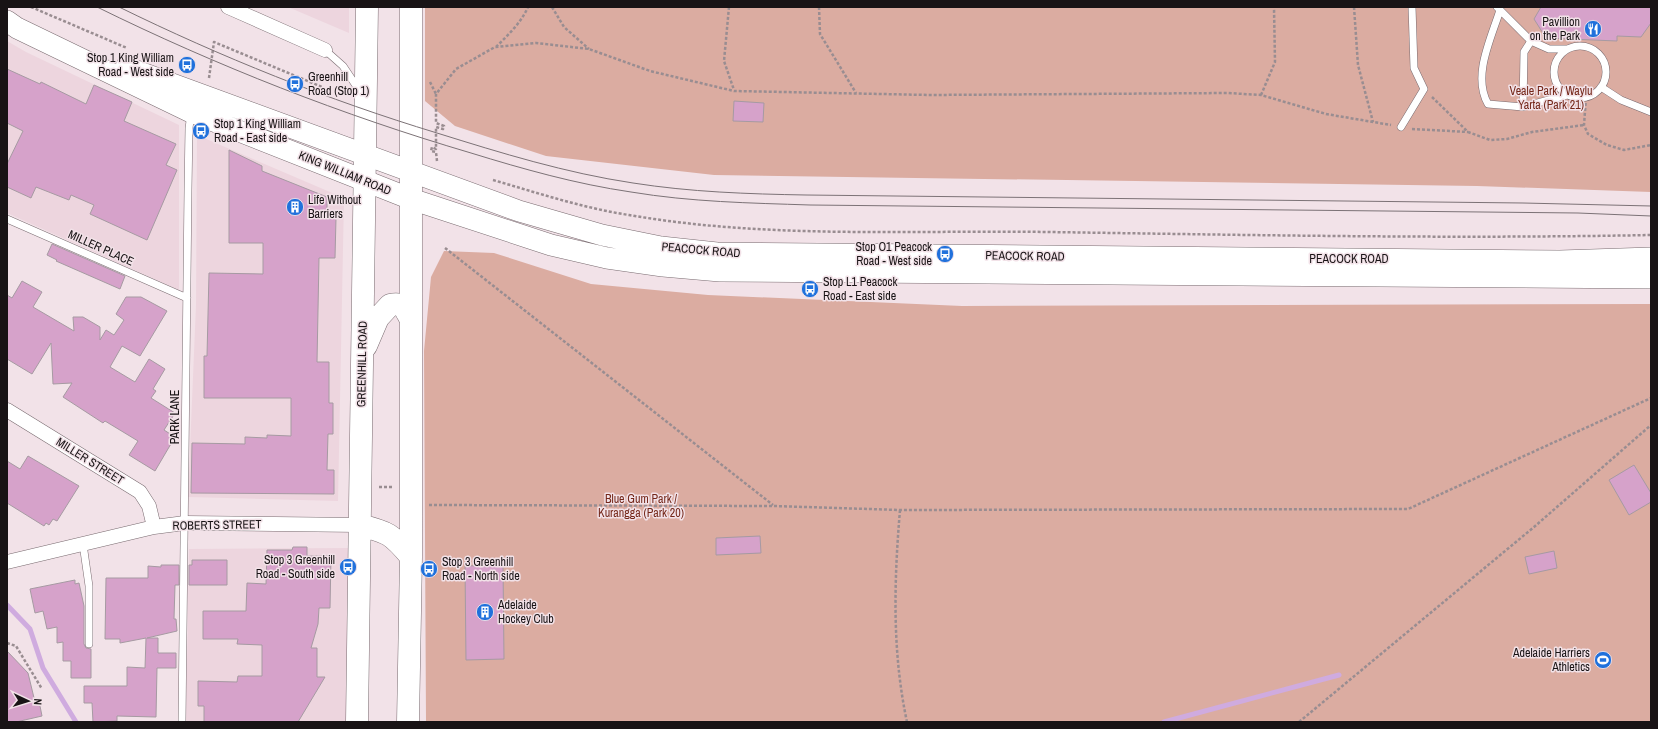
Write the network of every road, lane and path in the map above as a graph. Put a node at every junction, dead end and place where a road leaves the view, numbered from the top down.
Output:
1 (228, 7) edge
2 (367, 7) edge
3 (411, 7) edge
4 (528, 7) edge
5 (552, 7) edge
6 (730, 7) edge
7 (818, 7) edge
8 (1274, 7) edge
9 (1354, 7) edge
10 (1412, 7) edge
11 (1499, 9) edge
12 (12, 24) edge
13 (1531, 41) junction
14 (495, 47) junction
15 (589, 49) junction
16 (325, 50) joint
17 (1567, 50) junction
18 (209, 80) dead end
19 (322, 87) dead end
20 (1601, 87) junction
21 (1424, 89) junction
22 (734, 91) junction
23 (857, 93) junction
24 (1261, 95) junction
25 (1567, 95) junction
26 (1586, 98) junction
27 (365, 101) junction
28 (1523, 106) junction
29 (191, 112) junction
30 (1651, 112) edge
31 (1373, 122) junction
32 (1584, 125) junction
33 (1401, 127) junction
34 (1468, 132) junction
35 (1651, 145) edge
36 (365, 155) junction
37 (442, 164) dead end
38 (411, 171) junction
39 (490, 179) dead end
40 (364, 181) junction
41 (410, 199) junction
42 (7, 219) edge
43 (1651, 235) edge
44 (445, 248) dead end
45 (1651, 258) edge
46 (1364, 268) junction
47 (1651, 278) edge
48 (187, 298) junction
49 (411, 320) junction
50 (362, 354) junction
51 (1651, 398) edge
52 (7, 410) edge
53 (1651, 425) edge
54 (375, 487) dead end
55 (393, 487) dead end
56 (422, 505) dead end
57 (774, 506) junction
58 (900, 510) junction
59 (185, 523) junction
60 (359, 525) junction
61 (154, 527) junction
62 (83, 544) junction
63 (410, 557) junction
64 (7, 562) edge
65 (7, 643) edge
66 (89, 644) dead end
67 (42, 689) dead end
68 (182, 722) edge
69 (357, 722) edge
70 (407, 722) edge
71 (907, 722) edge
72 (1299, 722) edge

1 - 16 street
2 - 27 highway, GREENHILL ROAD
3 - 38 highway
4 - 14 path
5 - 15 path
6 - 22 path
7 - 23 path
8 - 24 path
9 - 31 path
10 - 21 lane
11 - 13 lane
11 - 28 lane
12 - 29 main road, KING WILLIAM ROAD
12 - 36 main road, KING WILLIAM ROAD
13 - 17 lane
13 - 28 lane
14 - 15 path
14 - 37 path
15 - 22 path
16 - 27 lane
17 - 20 lane
17 - 25 lane
18 - 19 path
20 - 26 lane
20 - 30 lane
21 - 33 lane
21 - 34 path
22 - 23 path
23 - 24 path
24 - 31 path
25 - 26 lane
25 - 28 lane
26 - 32 path
27 - 36 highway, GREENHILL ROAD
29 - 40 main road, KING WILLIAM ROAD
29 - 48 lane, PARK LANE
31 - 33 path
32 - 34 path
32 - 35 path
33 - 34 path
36 - 38 main road, KING WILLIAM ROAD
36 - 40 highway, GREENHILL ROAD
38 - 41 highway
38 - 46 main road, PEACOCK ROAD
39 - 43 path
40 - 41 main road, KING WILLIAM ROAD
40 - 50 highway, GREENHILL ROAD
41 - 46 main road, PEACOCK ROAD
41 - 49 highway
42 - 48 lane, MILLER PLACE
44 - 57 path
45 - 46 main road, PEACOCK ROAD
46 - 47 main road, PEACOCK ROAD
48 - 59 lane, PARK LANE
49 - 50 highway
49 - 63 highway
50 - 60 highway, GREENHILL ROAD
51 - 58 path
52 - 61 street, MILLER STREET
53 - 72 path
54 - 55 path
56 - 57 path
57 - 58 path
58 - 71 path
59 - 60 street, ROBERTS STREET
59 - 61 street, ROBERTS STREET
59 - 68 lane, PARK LANE
60 - 63 highway
60 - 69 highway, GREENHILL ROAD
61 - 62 street, ROBERTS STREET
62 - 64 street, ROBERTS STREET
62 - 66 lane
63 - 70 highway
65 - 67 path

